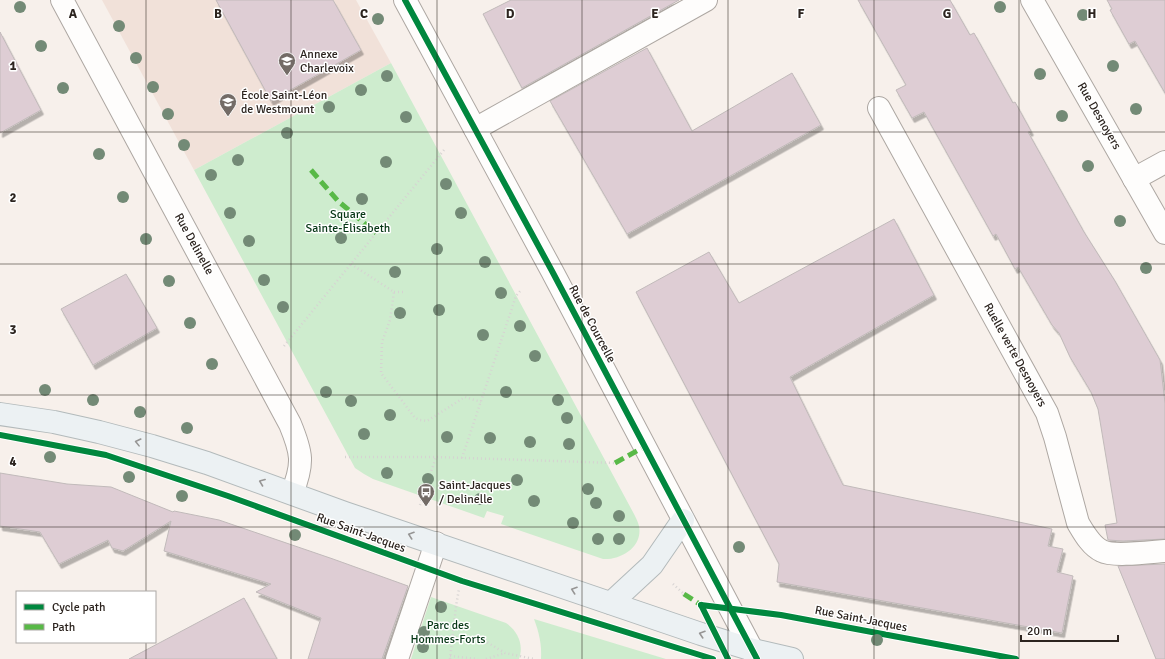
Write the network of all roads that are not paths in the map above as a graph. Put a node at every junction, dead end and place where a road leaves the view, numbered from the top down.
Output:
1 (62, 0) edge
2 (405, 0) edge
3 (706, 0) edge
4 (1032, 0) edge
5 (879, 108) dead end
6 (475, 129) junction
7 (1165, 162) edge
8 (1134, 179) junction
9 (1165, 232) edge
10 (0, 414) edge
11 (292, 493) junction
12 (683, 520) junction
13 (436, 543) junction
14 (1165, 551) edge
15 (611, 603) junction
16 (755, 654) edge
17 (397, 659) edge
18 (792, 659) edge

1 - 11 street, Rue Delinelle
2 - 6 street, Rue de Courcelle
3 - 6 street
4 - 8 street, Rue Desnoyers
5 - 14 street, Ruelle verte Desnoyers
6 - 12 street, Rue de Courcelle
7 - 8 street
8 - 9 street, Rue Desnoyers
11 -> 10 main road, Rue Saint-Jacques
13 -> 11 main road, Rue Saint-Jacques
12 - 15 main road
12 - 16 street, Rue de Courcelle
15 -> 13 main road, Rue Saint-Jacques
13 - 17 street
16 -> 15 main road, Rue Saint-Jacques
16 - 18 main road, Rue Saint-Jacques

